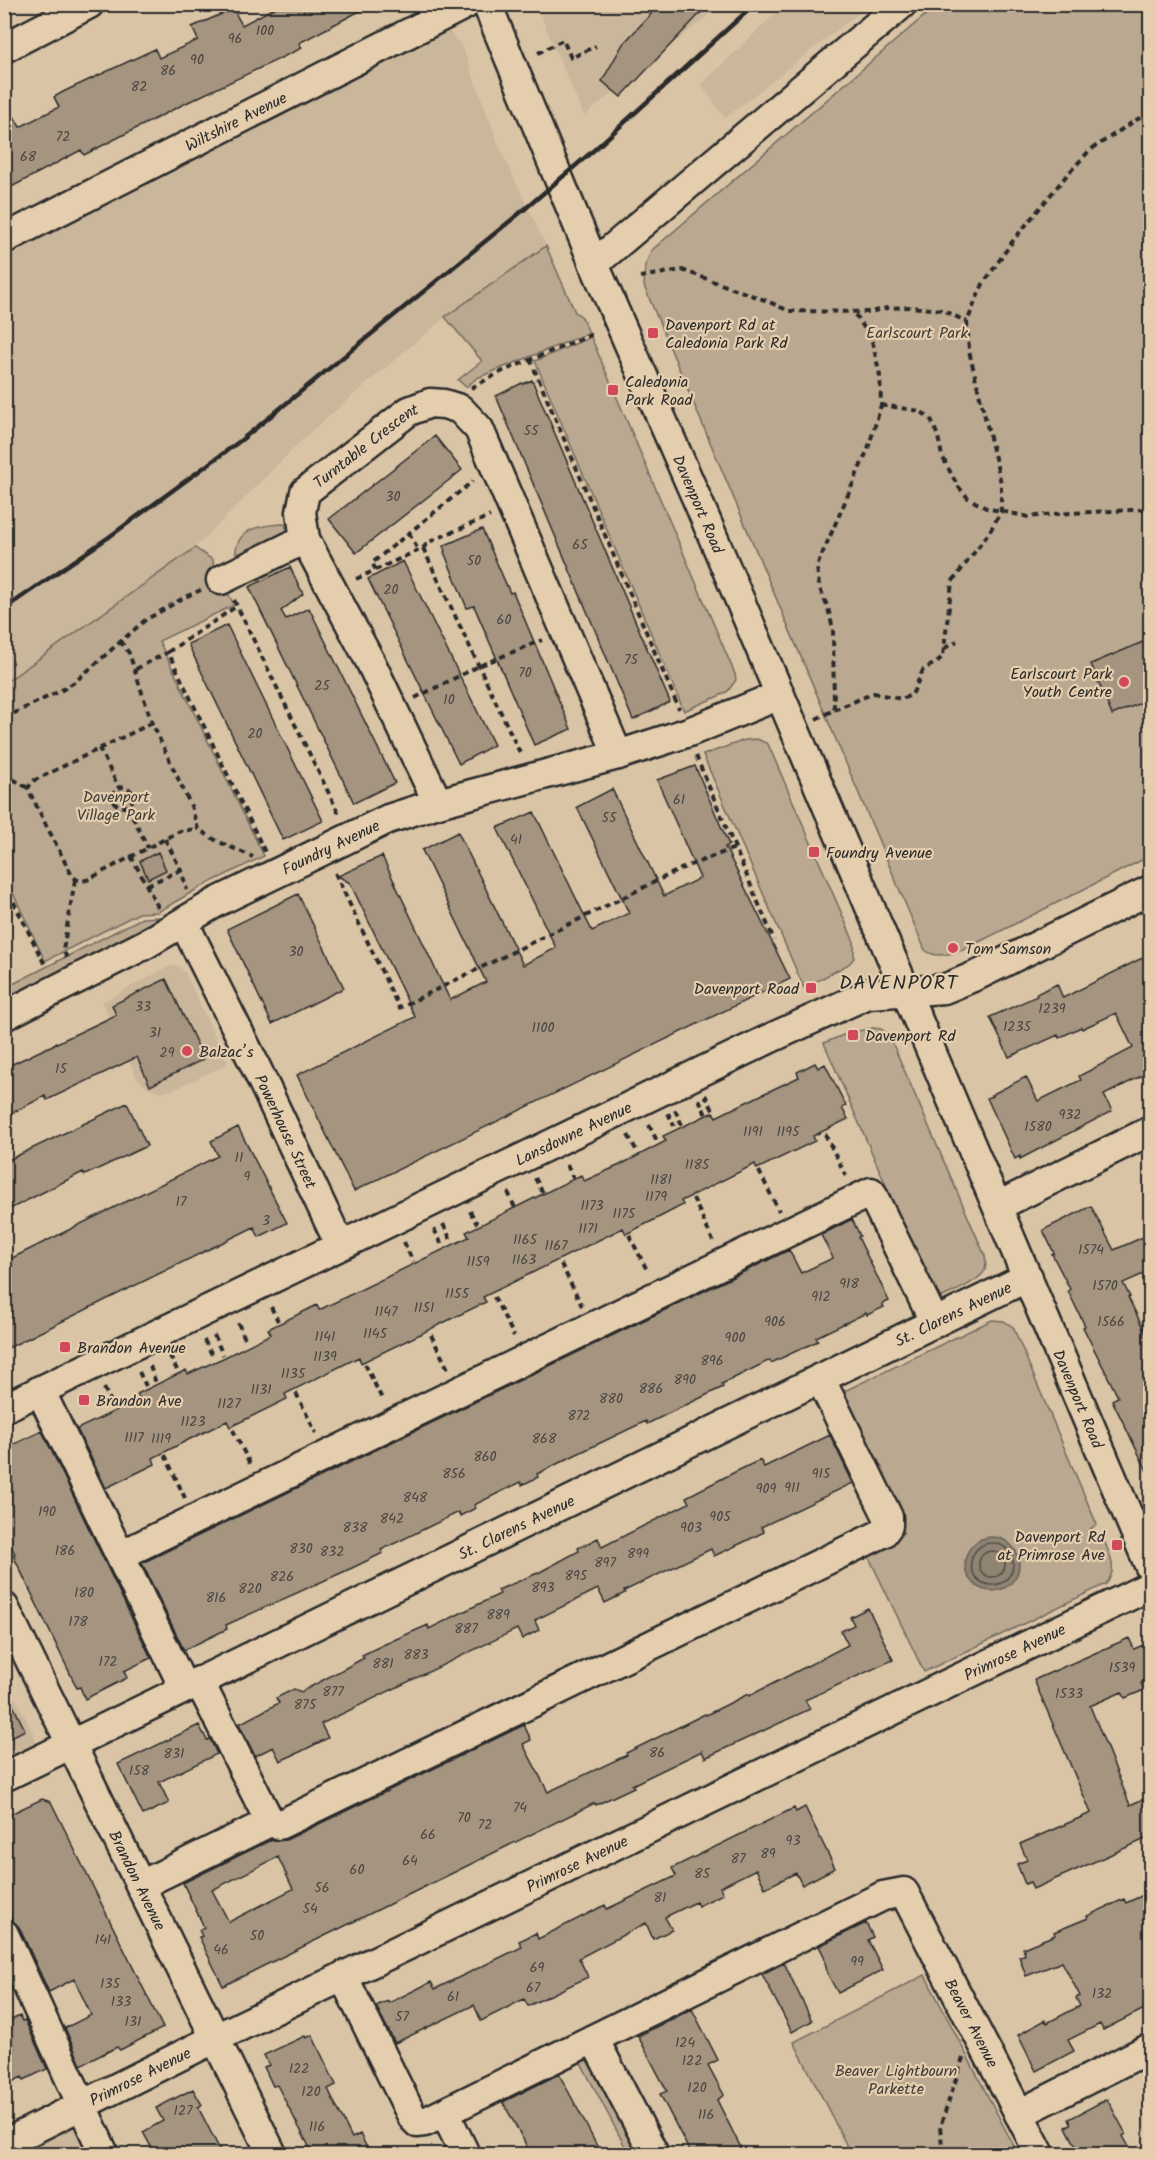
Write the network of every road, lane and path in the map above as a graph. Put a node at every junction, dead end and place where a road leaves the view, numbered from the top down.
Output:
1 (89, 4) edge
2 (466, 4) edge
3 (487, 4) edge
4 (902, 4) edge
5 (596, 46) dead end
6 (4, 48) edge
7 (538, 53) dead end
8 (1150, 111) edge
9 (4, 239) edge
10 (594, 264) junction
11 (640, 277) dead end
12 (852, 312) junction
13 (967, 322) junction
14 (593, 334) dead end
15 (530, 359) junction
16 (477, 382) dead end
17 (881, 405) junction
18 (476, 479) dead end
19 (1150, 509) edge
20 (1001, 511) junction
21 (495, 514) dead end
22 (409, 533) junction
23 (305, 539) junction
24 (420, 549) junction
25 (376, 570) junction
26 (356, 579) dead end
27 (225, 585) junction
28 (237, 606) junction
29 (548, 638) dead end
30 (957, 641) dead end
31 (120, 642) junction
32 (945, 649) junction
33 (168, 652) junction
34 (479, 666) junction
35 (135, 670) junction
36 (780, 695) junction
37 (414, 699) dead end
38 (834, 710) junction
39 (681, 714) dead end
40 (4, 718) edge
41 (152, 723) junction
42 (794, 729) junction
43 (516, 744) dead end
44 (99, 748) junction
45 (618, 755) junction
46 (696, 755) dead end
47 (6, 777) edge
48 (28, 788) junction
49 (119, 788) junction
50 (438, 803) junction
51 (128, 807) junction
52 (343, 822) dead end
53 (198, 829) junction
54 (165, 839) junction
55 (148, 848) junction
56 (735, 849) junction
57 (131, 856) junction
58 (266, 868) junction
59 (181, 870) junction
60 (336, 873) dead end
61 (75, 880) junction
62 (4, 883) edge
63 (147, 885) junction
64 (1150, 890) edge
65 (178, 911) junction
66 (774, 940) dead end
67 (45, 965) dead end
68 (78, 979) junction
69 (907, 992) junction
70 (4, 1016) edge
71 (705, 1095) dead end
72 (699, 1099) dead end
73 (675, 1110) dead end
74 (713, 1110) dead end
75 (668, 1113) dead end
76 (706, 1115) dead end
77 (648, 1123) dead end
78 (682, 1125) dead end
79 (674, 1126) dead end
80 (1150, 1131) edge
81 (627, 1133) dead end
82 (825, 1134) dead end
83 (658, 1143) dead end
84 (638, 1153) dead end
85 (566, 1162) dead end
86 (759, 1171) dead end
87 (535, 1178) dead end
88 (573, 1178) dead end
89 (507, 1191) dead end
90 (543, 1193) dead end
91 (693, 1198) dead end
92 (858, 1198) junction
93 (998, 1206) junction
94 (515, 1208) dead end
95 (469, 1209) dead end
96 (442, 1223) dead end
97 (477, 1224) dead end
98 (434, 1228) dead end
99 (789, 1232) junction
100 (629, 1235) dead end
101 (404, 1242) dead end
102 (452, 1242) dead end
103 (340, 1245) junction
104 (443, 1247) dead end
105 (413, 1262) dead end
106 (724, 1263) junction
107 (561, 1264) dead end
108 (1028, 1277) junction
109 (660, 1294) junction
110 (494, 1297) dead end
111 (270, 1307) dead end
112 (278, 1321) dead end
113 (238, 1323) dead end
114 (935, 1323) junction
115 (592, 1327) junction
116 (214, 1335) dead end
117 (431, 1335) dead end
118 (204, 1340) dead end
119 (246, 1341) dead end
120 (223, 1355) dead end
121 (170, 1356) dead end
122 (214, 1358) dead end
123 (526, 1359) junction
124 (365, 1364) dead end
125 (150, 1366) dead end
126 (177, 1370) dead end
127 (139, 1372) dead end
128 (820, 1378) junction
129 (156, 1383) dead end
130 (146, 1386) dead end
131 (104, 1388) dead end
132 (40, 1390) junction
133 (459, 1391) junction
134 (296, 1393) dead end
135 (113, 1406) dead end
136 (4, 1408) edge
137 (394, 1423) junction
138 (233, 1430) dead end
139 (165, 1455) dead end
140 (326, 1455) junction
141 (261, 1487) junction
142 (195, 1519) junction
143 (121, 1555) junction
144 (1150, 1567) edge
145 (1150, 1586) edge
146 (4, 1607) edge
147 (192, 1684) junction
148 (72, 1743) junction
149 (4, 1777) edge
150 (270, 1822) junction
151 (141, 1885) junction
152 (7, 1946) edge
153 (343, 1977) junction
154 (216, 2038) junction
155 (594, 2039) junction
156 (1150, 2048) edge
157 (966, 2049) dead end
158 (82, 2106) junction
159 (445, 2113) junction
160 (1019, 2114) junction
161 (4, 2144) edge
162 (105, 2154) edge
163 (272, 2154) edge
164 (465, 2154) edge
165 (654, 2154) edge
166 (943, 2154) edge
167 (1040, 2154) edge

1 - 6 street
2 - 9 street, Wiltshire Avenue
3 - 10 street, Davenport Road
4 - 10 street
5 - 7 path
8 - 13 path
10 - 36 street, Davenport Road
11 - 12 path
12 - 13 path
12 - 17 path
13 - 20 path
14 - 15 path
15 - 16 path
15 - 39 path
17 - 20 path
17 - 38 path
18 - 22 path
19 - 20 path
20 - 32 path
21 - 24 path
22 - 24 path
22 - 25 path
23 - 27 street
23 - 45 street, Turntable Crescent
23 - 50 street, Turntable Crescent
24 - 25 path
24 - 34 path
25 - 26 path
27 - 28 path
27 - 31 path
28 - 33 path
28 - 52 path
29 - 34 path
30 - 32 path
31 - 35 path
31 - 40 path
32 - 38 path
33 - 35 path
33 - 58 path
34 - 37 path
34 - 43 path
35 - 41 path
36 - 42 street, Davenport Road
36 - 45 street, Foundry Avenue
38 - 42 path
41 - 44 path
41 - 53 path
42 - 69 street, Davenport Road
44 - 48 path
44 - 49 path
45 - 50 street, Foundry Avenue
46 - 56 path
47 - 48 path
48 - 61 path
49 - 51 path
49 - 51 path
50 - 58 street, Foundry Avenue
51 - 55 path
53 - 54 path
53 - 58 path
54 - 55 path
54 - 59 path
55 - 57 path
56 - 60 path
56 - 66 path
57 - 61 path
57 - 63 path
58 - 65 street, Foundry Avenue
59 - 63 path
59 - 65 path
61 - 68 path
62 - 67 path
63 - 65 path
64 - 69 street, Lansdowne Avenue
65 - 68 street, Foundry Avenue
65 - 103 street, Powerhouse Street
68 - 70 street, Foundry Avenue
69 - 93 street, Davenport Road
69 - 103 street, Lansdowne Avenue
71 - 74 path
72 - 76 path
73 - 78 path
75 - 79 path
77 - 83 path
80 - 93 street
81 - 84 path
82 - 92 path
85 - 88 path
86 - 99 path
87 - 90 path
89 - 94 path
91 - 106 path
92 - 99 street
92 - 114 street
93 - 108 street, Davenport Road
95 - 97 path
96 - 102 path
98 - 104 path
99 - 106 street
100 - 109 path
101 - 105 path
103 - 132 street, Lansdowne Avenue
106 - 109 street
107 - 115 path
108 - 114 street, St. Clarens Avenue
108 - 144 street, Davenport Road
109 - 115 street
110 - 123 path
111 - 112 path
113 - 119 path
114 - 128 street, St. Clarens Avenue
115 - 123 street
116 - 120 path
117 - 133 path
118 - 122 path
121 - 126 path
123 - 133 street
124 - 137 path
125 - 129 path
127 - 130 path
128 - 147 street, St. Clarens Avenue
128 - 150 street
131 - 135 path
132 - 136 street, Lansdowne Avenue
132 - 143 street
133 - 137 street
134 - 140 path
137 - 140 street
138 - 141 path
139 - 142 path
140 - 141 street
141 - 142 street
142 - 143 street
143 - 147 street
145 - 153 street, Primrose Avenue
146 - 148 street, Brandon Avenue
147 - 148 street, St. Clarens Avenue
147 - 150 street
148 - 149 street, St. Clarens Avenue
148 - 151 street, Brandon Avenue
150 - 151 street
151 - 154 street, Brandon Avenue
152 - 158 street
153 - 154 street, Primrose Avenue
153 - 159 street
154 - 158 street, Primrose Avenue
154 - 163 street, Brandon Avenue
155 - 159 street
155 - 160 street, Beaver Avenue
155 - 165 street
156 - 160 street
157 - 166 path
158 - 161 street, Primrose Avenue
158 - 162 street
159 - 164 street
160 - 167 street, Beaver Avenue

